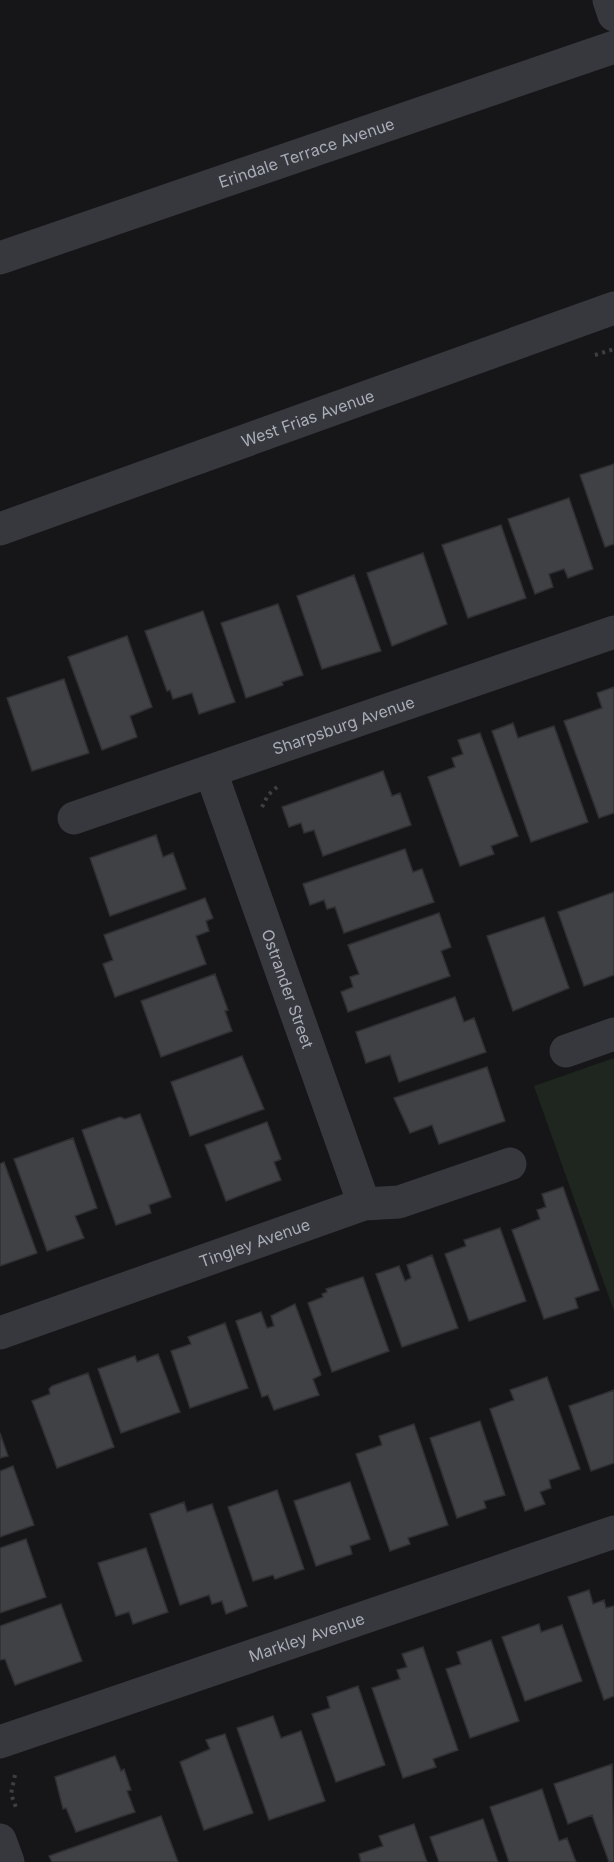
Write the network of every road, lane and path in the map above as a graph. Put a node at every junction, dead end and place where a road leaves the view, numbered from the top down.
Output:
1 (609, 0) edge
2 (614, 15) edge
3 (614, 47) edge
4 (0, 258) edge
5 (614, 308) edge
6 (0, 529) edge
7 (614, 632) edge
8 (211, 772) junction
9 (285, 785) dead end
10 (261, 814) dead end
11 (74, 818) dead end
12 (614, 1035) edge
13 (566, 1051) dead end
14 (510, 1164) dead end
15 (364, 1204) junction
16 (0, 1333) edge
17 (614, 1532) edge
18 (0, 1742) edge
19 (0, 1840) edge
20 (8, 1862) edge

1 - 2 street
3 - 4 street, Erindale Terrace Avenue
5 - 6 street, West Frias Avenue
7 - 8 street, Sharpsburg Avenue
8 - 11 street, Sharpsburg Avenue
8 - 15 street, Ostrander Street
9 - 10 path
12 - 13 street
14 - 15 street, Tingley Avenue
15 - 16 street, Tingley Avenue
17 - 18 street, Markley Avenue
19 - 20 street

